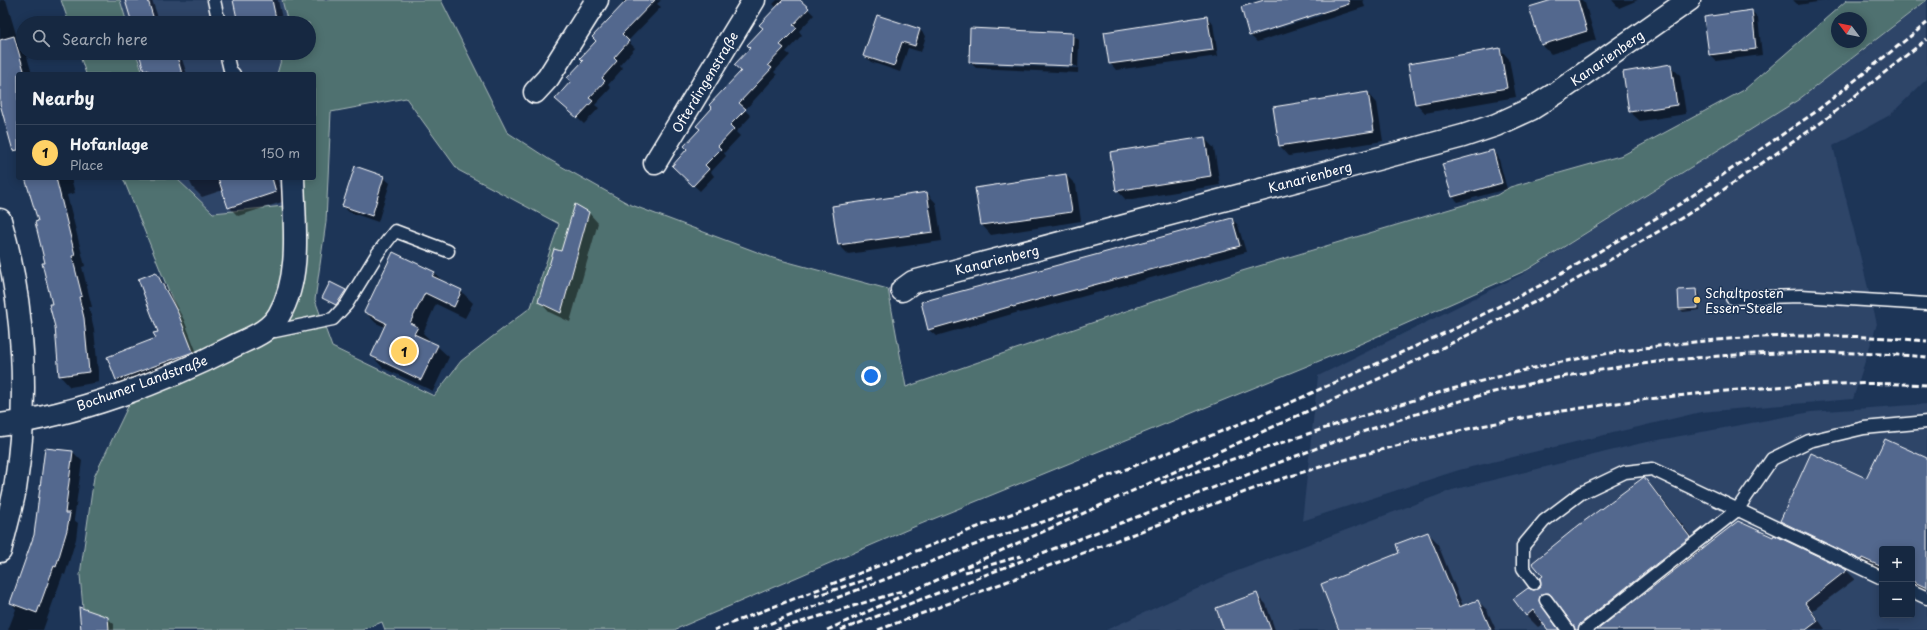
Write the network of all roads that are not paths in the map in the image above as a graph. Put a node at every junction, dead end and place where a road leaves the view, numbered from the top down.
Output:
1 (214, 0) edge
2 (597, 0) edge
3 (754, 0) edge
4 (1689, 0) edge
5 (217, 16) edge
6 (228, 60) edge
7 (232, 72) edge
8 (535, 92) dead end
9 (655, 163) dead end
10 (292, 180) edge
11 (0, 220) edge
12 (448, 251) dead end
13 (902, 290) dead end
14 (1732, 298) dead end
15 (1927, 304) edge
16 (269, 329) junction
17 (22, 422) junction
18 (1927, 422) edge
19 (0, 425) edge
20 (1737, 510) junction
21 (0, 551) edge
22 (1879, 577) edge
23 (1534, 583) dead end
24 (1915, 592) edge
25 (1927, 598) edge
26 (1546, 600) dead end
27 (1568, 630) edge
28 (1585, 630) edge

1 - 5 lane
2 - 8 street
3 - 9 street, Ofterdingenstraße
4 - 13 street, Kanarienberg
6 - 7 lane
10 - 16 street
11 - 17 street
12 - 16 lane
14 - 15 lane
16 - 17 street, Bochumer Landstraße
17 - 19 street, Bochumer Landstraße
17 - 21 street
18 - 20 lane
20 - 22 lane
20 - 23 lane
20 - 28 lane
24 - 25 lane
26 - 27 lane

